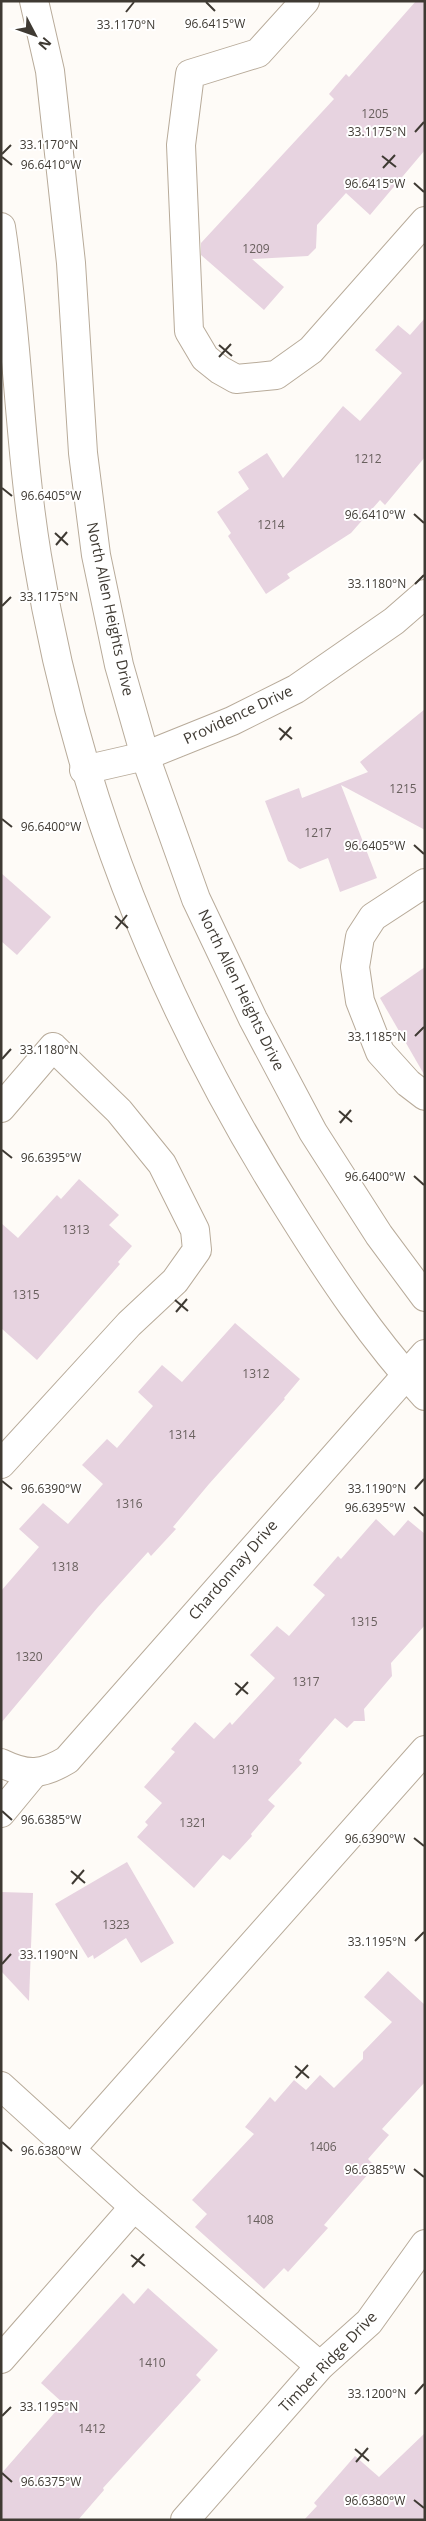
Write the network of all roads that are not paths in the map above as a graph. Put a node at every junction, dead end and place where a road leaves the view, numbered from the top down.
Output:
1 (34, 1) edge
2 (305, 1) edge
3 (425, 221) edge
4 (1, 227) edge
5 (425, 594) edge
6 (145, 756) junction
7 (84, 770) junction
8 (425, 883) edge
9 (425, 1096) edge
10 (1, 1108) edge
11 (425, 1297) edge
12 (425, 1354) edge
13 (405, 1375) junction
14 (425, 1396) edge
15 (1, 1464) edge
16 (425, 1750) edge
17 (1, 1763) edge
18 (34, 1773) junction
19 (1, 1813) edge
20 (1, 2086) edge
21 (71, 2150) junction
22 (134, 2208) junction
23 (425, 2244) edge
24 (1, 2359) edge
25 (320, 2366) junction
26 (185, 2520) edge

1 - 6 main road, North Allen Heights Drive
2 - 3 main road
4 - 7 main road
5 - 6 main road, Providence Drive
6 - 7 main road, Providence Drive
6 - 11 main road, North Allen Heights Drive
7 - 13 main road
8 - 9 main road
10 - 15 main road
12 - 13 main road, Chardonnay Drive
13 - 14 main road
13 - 18 main road, Chardonnay Drive
16 - 21 main road
17 - 18 main road
18 - 19 main road
20 - 21 main road
21 - 22 main road
22 - 24 main road
22 - 25 main road
23 - 25 main road, Timber Ridge Drive
25 - 26 main road, Timber Ridge Drive

